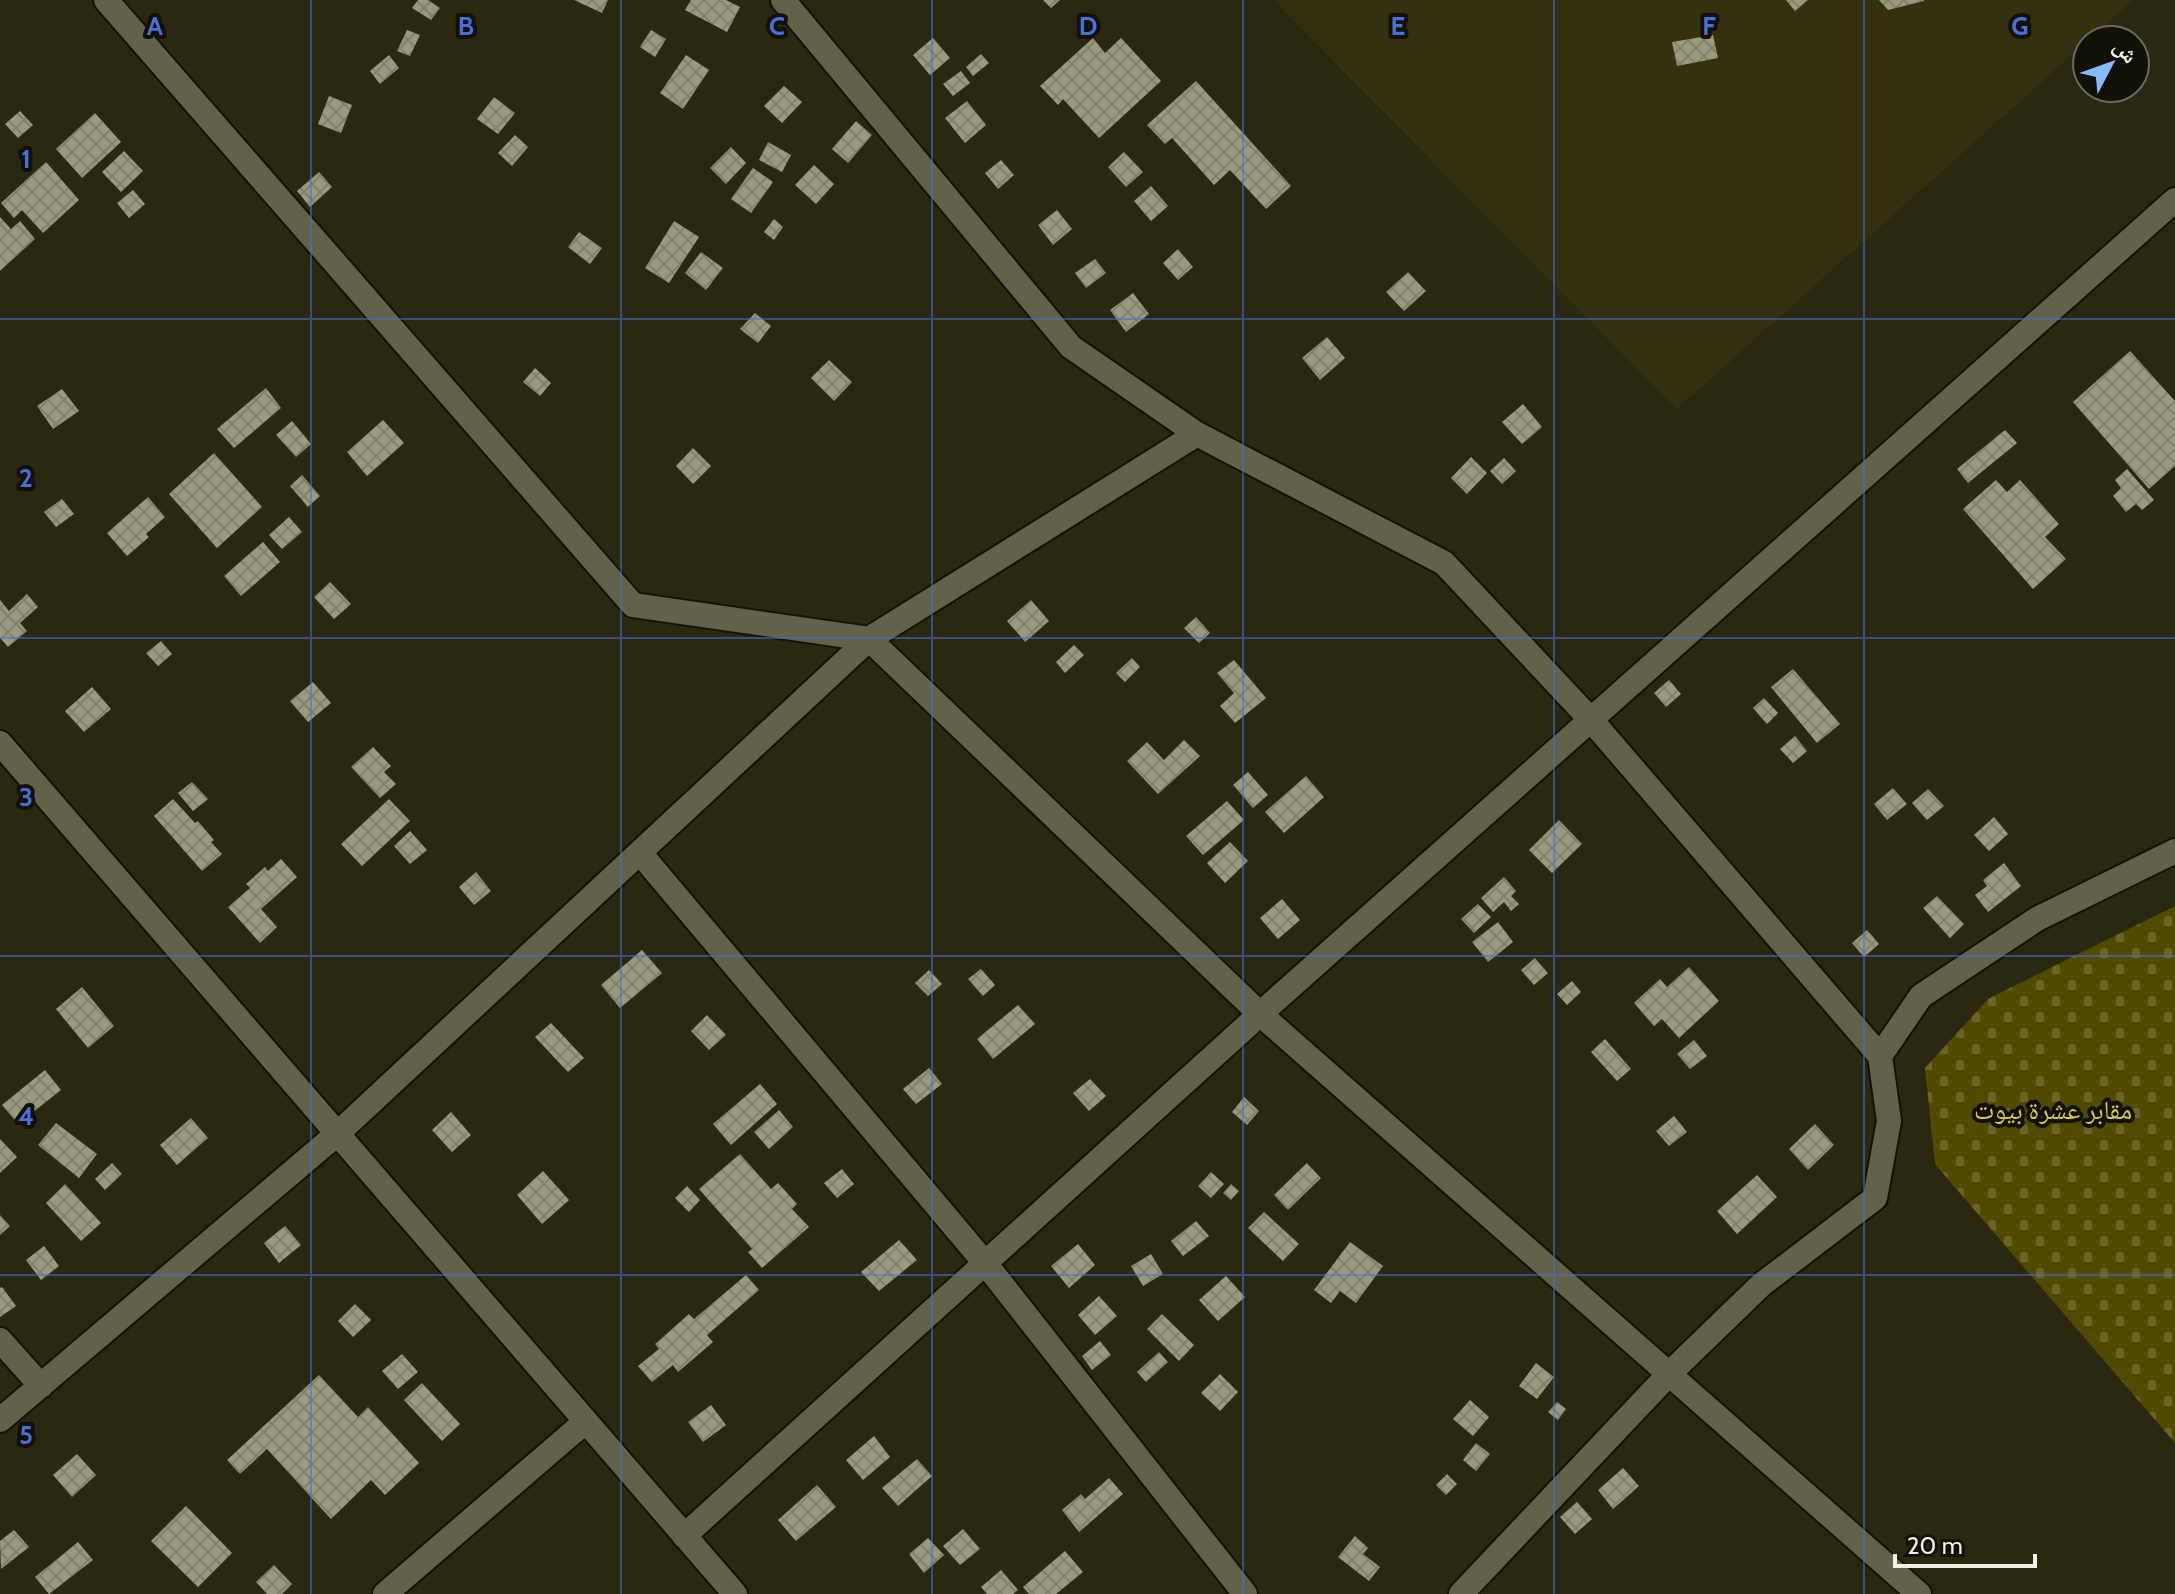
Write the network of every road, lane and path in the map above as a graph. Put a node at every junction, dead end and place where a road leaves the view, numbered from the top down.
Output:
1 (106, 0) edge
2 (783, 0) edge
3 (2175, 200) edge
4 (1197, 434) junction
5 (869, 639) junction
6 (1592, 721) junction
7 (0, 743) edge
8 (2175, 851) edge
9 (640, 853) junction
10 (1260, 1014) junction
11 (1880, 1056) junction
12 (337, 1134) junction
13 (985, 1263) junction
14 (0, 1340) edge
15 (1670, 1373) junction
16 (41, 1386) junction
17 (0, 1420) edge
18 (585, 1422) junction
19 (684, 1536) junction
20 (385, 1594) edge
21 (735, 1594) edge
22 (1245, 1594) edge
23 (1461, 1594) edge
24 (1919, 1594) edge

1 - 5 street
2 - 4 street
3 - 6 street
4 - 5 street
4 - 6 street
5 - 9 street
5 - 10 street
6 - 10 street
6 - 11 street
7 - 12 street
8 - 11 street
9 - 12 street
9 - 13 street
10 - 13 street
10 - 15 street
11 - 15 street
12 - 16 street
12 - 18 street
13 - 19 street
13 - 22 street
14 - 16 street
15 - 23 street
15 - 24 street
16 - 17 street
18 - 19 street
18 - 20 street
19 - 21 street

